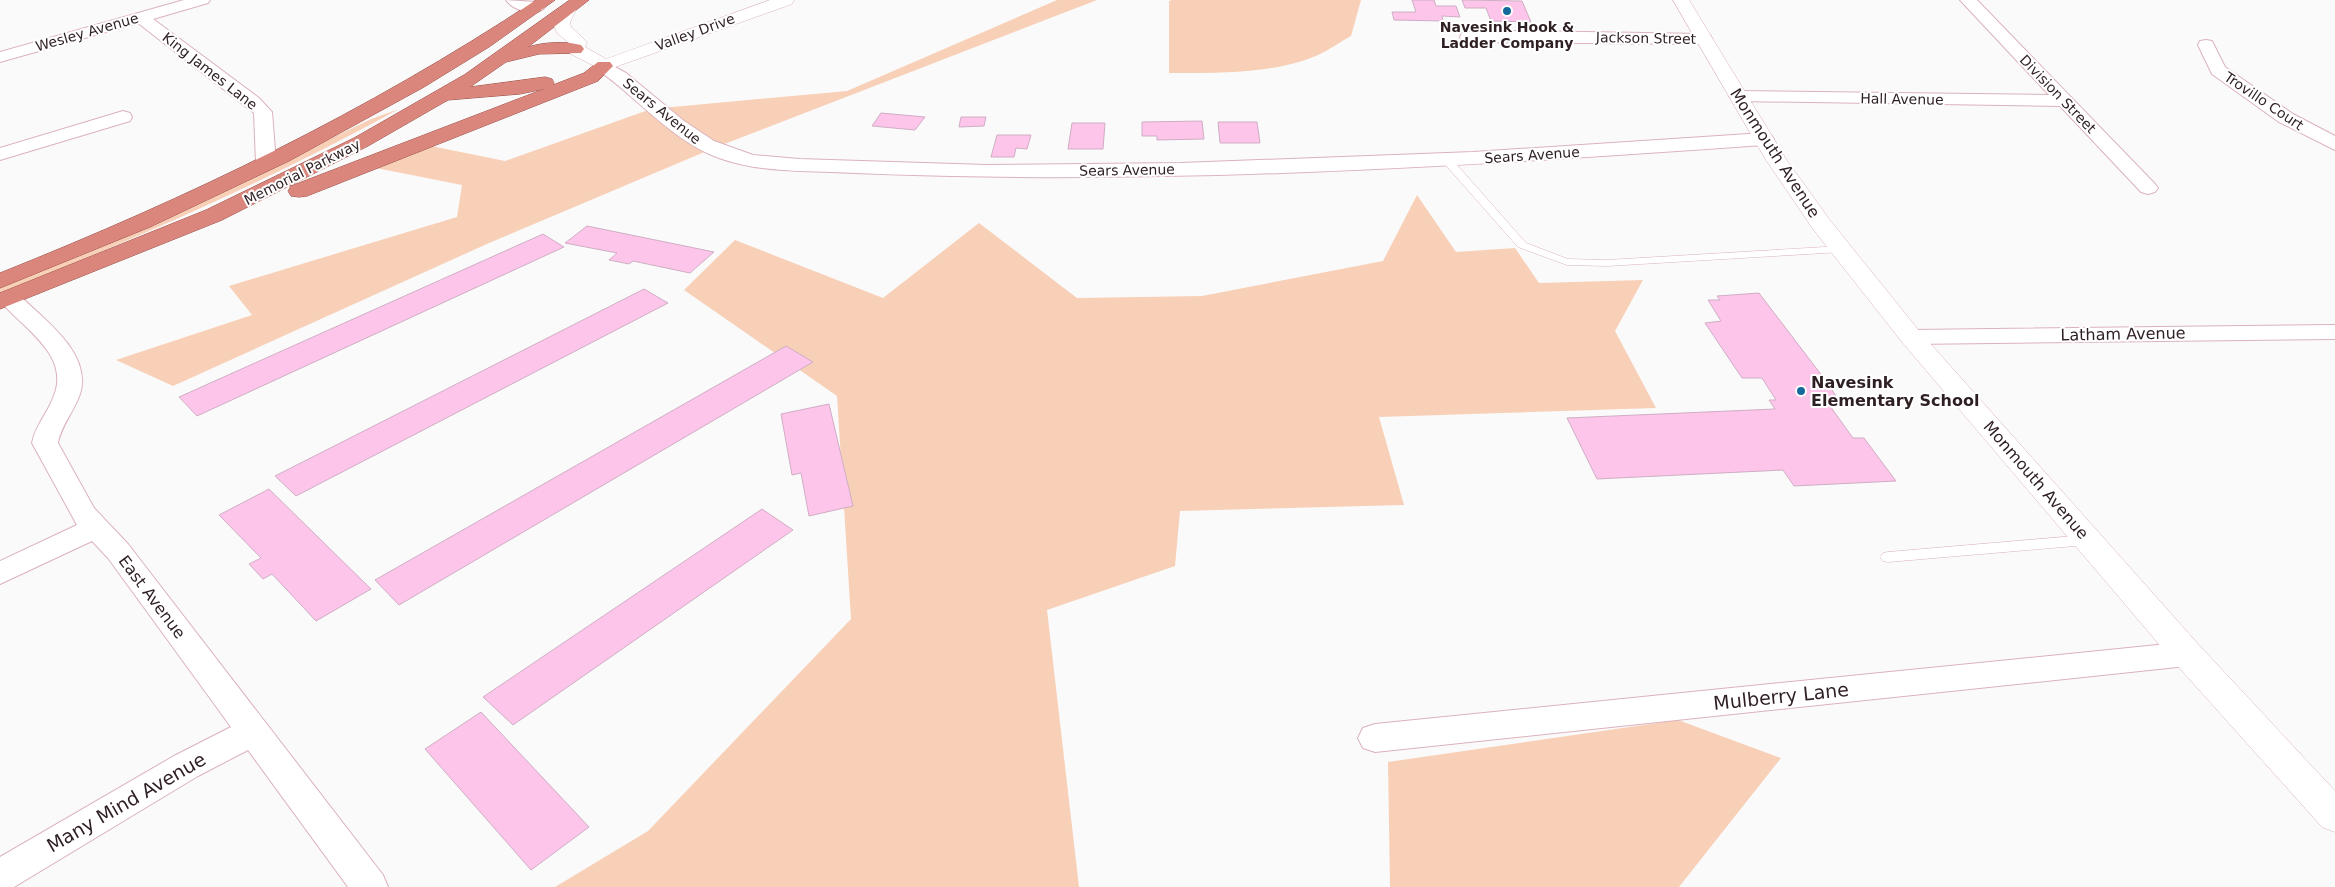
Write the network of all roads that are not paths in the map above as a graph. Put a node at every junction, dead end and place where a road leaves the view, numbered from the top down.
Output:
1 (202, 0) edge
2 (514, 0) edge
3 (786, 0) edge
4 (1681, 0) edge
5 (1968, 0) edge
6 (542, 3) edge
7 (575, 5) edge
8 (140, 17) junction
9 (1468, 37) dead end
10 (1704, 39) junction
11 (2206, 45) dead end
12 (575, 49) junction
13 (0, 57) edge
14 (502, 58) junction
15 (604, 66) junction
16 (444, 95) junction
17 (1738, 96) junction
18 (2065, 102) junction
19 (383, 104) junction
20 (123, 117) dead end
21 (1764, 140) junction
22 (2335, 144) edge
23 (0, 154) edge
24 (1447, 160) junction
25 (266, 164) junction
26 (2148, 188) dead end
27 (214, 215) junction
28 (1842, 249) junction
29 (3, 294) edge
30 (2335, 332) edge
31 (1911, 337) junction
32 (95, 528) junction
33 (2087, 540) junction
34 (1888, 557) dead end
35 (0, 573) edge
36 (2187, 654) junction
37 (254, 731) junction
38 (1375, 738) dead end
39 (2335, 816) edge
40 (0, 876) edge
41 (370, 887) edge

1 - 8 street, Wesley Avenue
2 - 6 street
3 - 15 street, Valley Drive
4 - 10 street, Monmouth Avenue
5 - 18 street, Division Street
6 - 19 highway, Memorial Parkway
7 - 12 street
7 - 14 highway, Memorial Parkway
8 - 13 street, Wesley Avenue
8 - 25 street, King James Lane
9 - 10 street, Jackson Street
10 - 17 street, Monmouth Avenue
11 - 22 street, Trovillo Court
12 - 14 highway
12 - 15 street, Sears Avenue
14 - 16 highway, Memorial Parkway
15 - 16 highway
15 - 24 street, Sears Avenue
15 - 27 highway
16 - 19 highway
16 - 27 highway, Memorial Parkway
17 - 18 street, Hall Avenue
17 - 21 street, Monmouth Avenue
18 - 26 street, Division Street
19 - 25 highway, Memorial Parkway
20 - 23 street
21 - 24 street, Sears Avenue
21 - 28 street, Monmouth Avenue
24 - 28 lane
25 - 29 highway, Memorial Parkway
27 - 29 highway, Memorial Parkway
28 - 31 street, Monmouth Avenue
29 - 32 street, East Avenue
30 - 31 street, Latham Avenue
31 - 33 street, Monmouth Avenue
32 - 35 street
32 - 37 street, East Avenue
33 - 34 lane
33 - 36 street, Monmouth Avenue
36 - 38 street, Mulberry Lane
36 - 39 street, Monmouth Avenue
37 - 40 street, Many Mind Avenue
37 - 41 street, East Avenue

